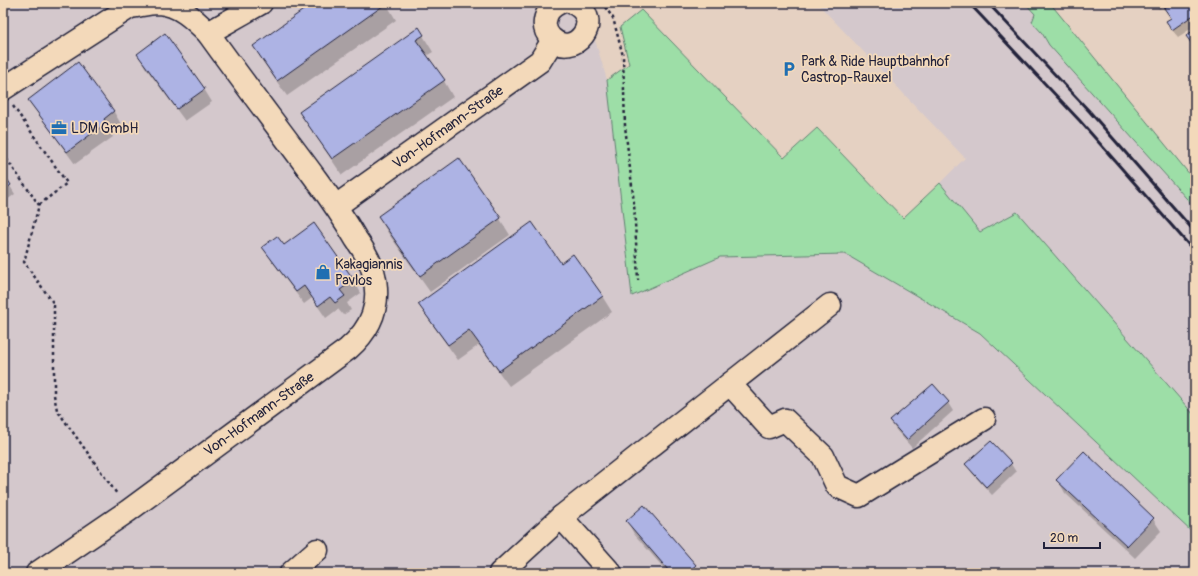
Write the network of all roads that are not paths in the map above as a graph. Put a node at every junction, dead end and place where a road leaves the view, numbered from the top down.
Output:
1 (261, 3) edge
2 (559, 3) edge
3 (573, 3) edge
4 (208, 33) junction
5 (553, 40) junction
6 (8, 98) edge
7 (336, 206) junction
8 (830, 305) dead end
9 (730, 384) junction
10 (984, 419) dead end
11 (561, 517) junction
12 (317, 550) dead end
13 (37, 573) edge
14 (291, 573) edge
15 (500, 573) edge
16 (611, 573) edge

1 - 4 street
2 - 5 street
3 - 5 street
4 - 6 street, Von-Hofmann-Straße
4 - 7 street, Von-Hofmann-Straße
5 - 7 street, Von-Hofmann-Straße
7 - 13 street, Von-Hofmann-Straße
8 - 9 street
9 - 10 street
9 - 11 street
11 - 15 street
11 - 16 street
12 - 14 street

